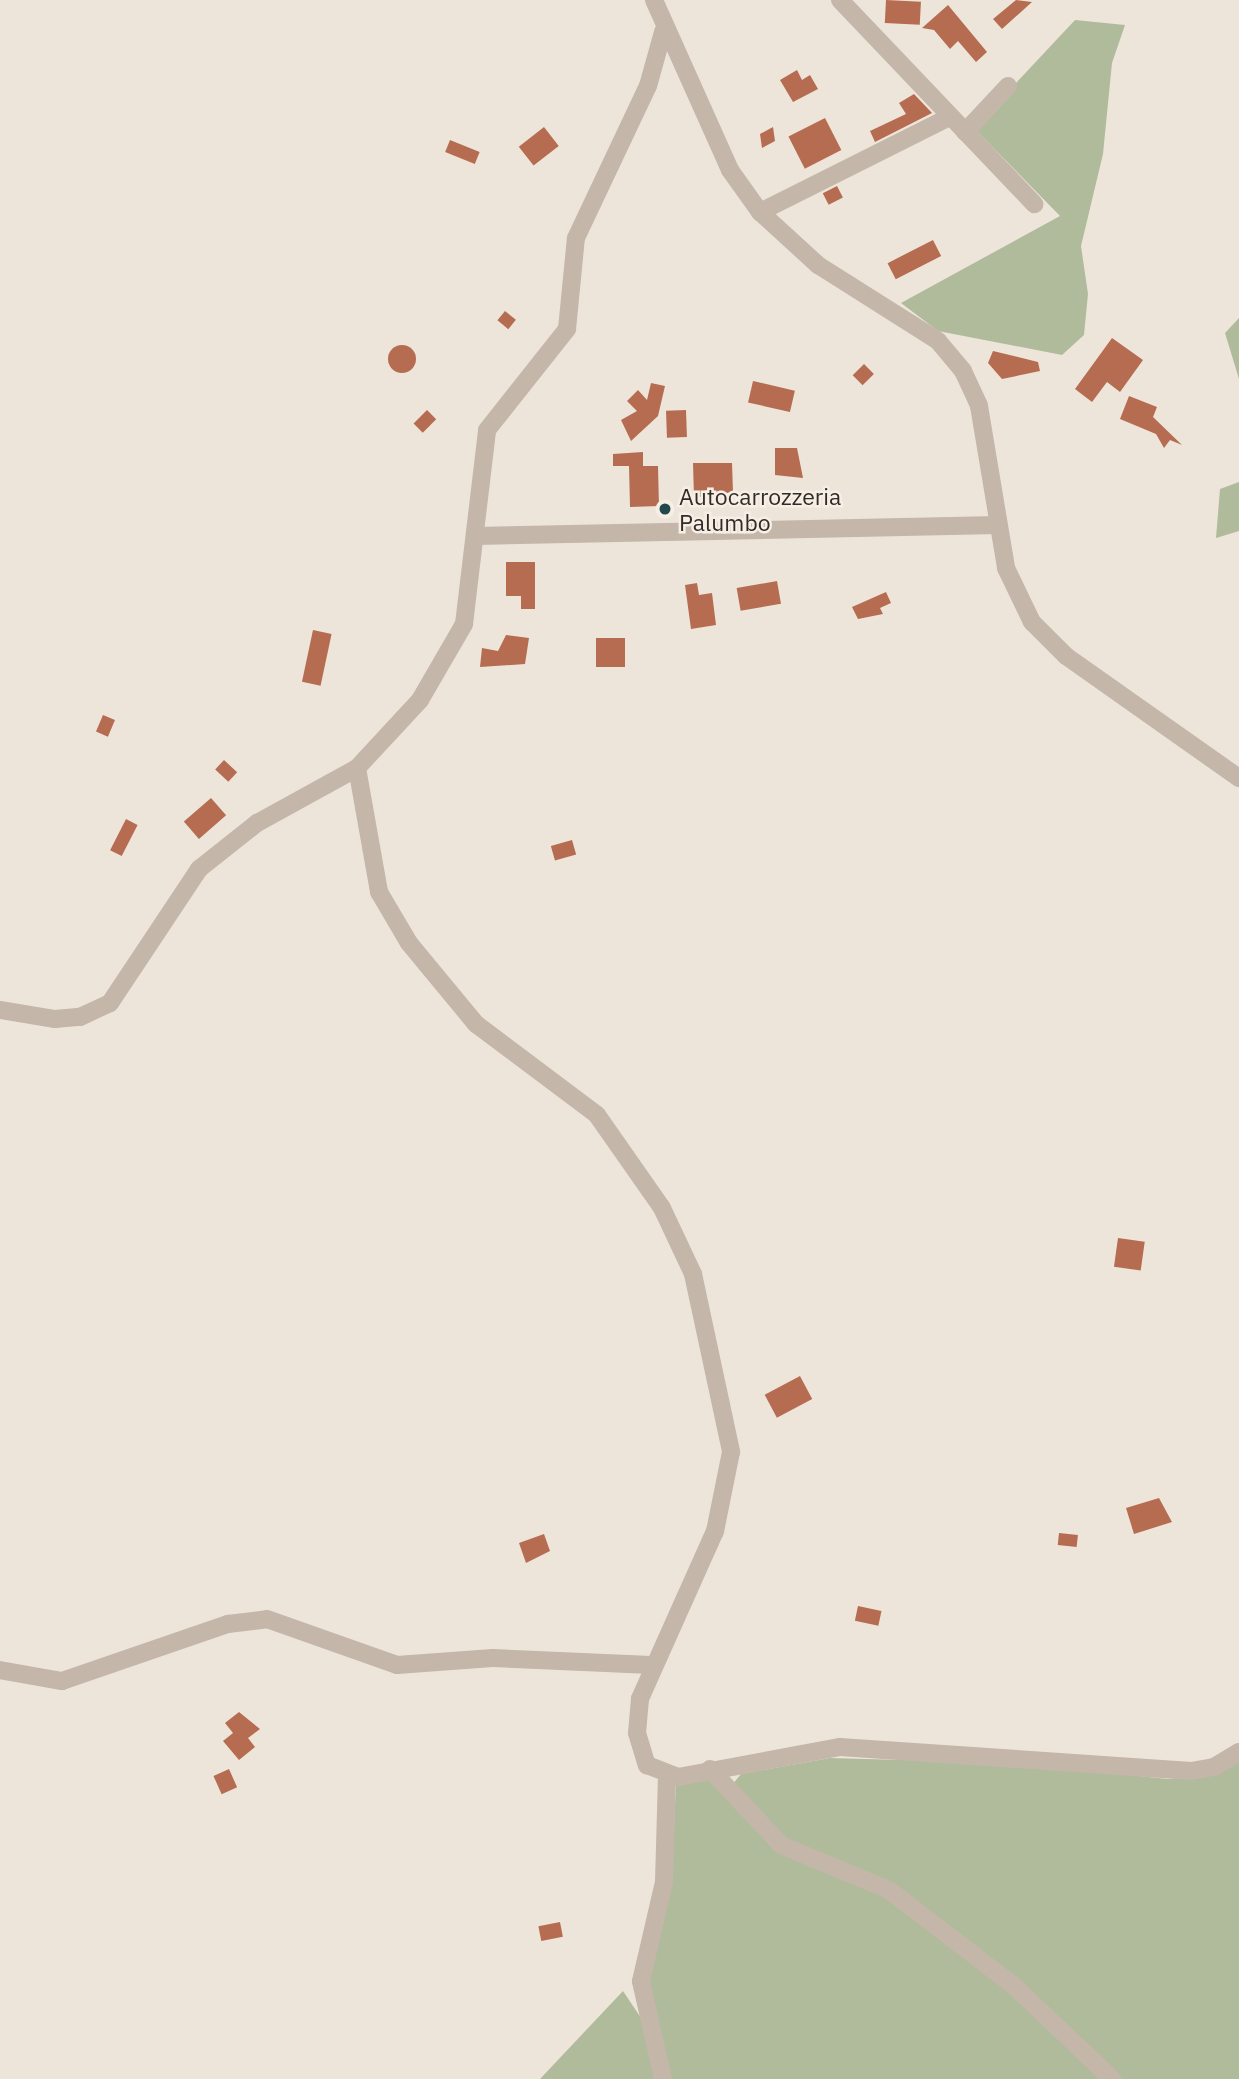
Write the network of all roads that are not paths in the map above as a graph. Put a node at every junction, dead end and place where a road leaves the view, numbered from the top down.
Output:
1 (654, 0) edge
2 (840, 0) edge
3 (663, 32) junction
4 (1008, 86) dead end
5 (950, 117) junction
6 (965, 132) junction
7 (1034, 204) dead end
8 (760, 212) junction
9 (998, 525) junction
10 (475, 536) junction
11 (357, 768) junction
12 (1239, 778) edge
13 (0, 1010) edge
14 (651, 1665) junction
15 (0, 1670) edge
16 (1239, 1752) edge
17 (710, 1769) junction
18 (667, 1777) junction
19 (663, 2079) edge
20 (1112, 2079) edge

1 - 3 street
2 - 5 street
3 - 8 street
3 - 10 street
4 - 6 street
5 - 6 street
5 - 8 street
6 - 7 street
8 - 9 street
9 - 10 street
9 - 12 street
10 - 11 street
11 - 13 street
11 - 14 street
14 - 15 street
14 - 18 street
16 - 17 street
17 - 18 street
17 - 20 street
18 - 19 street

